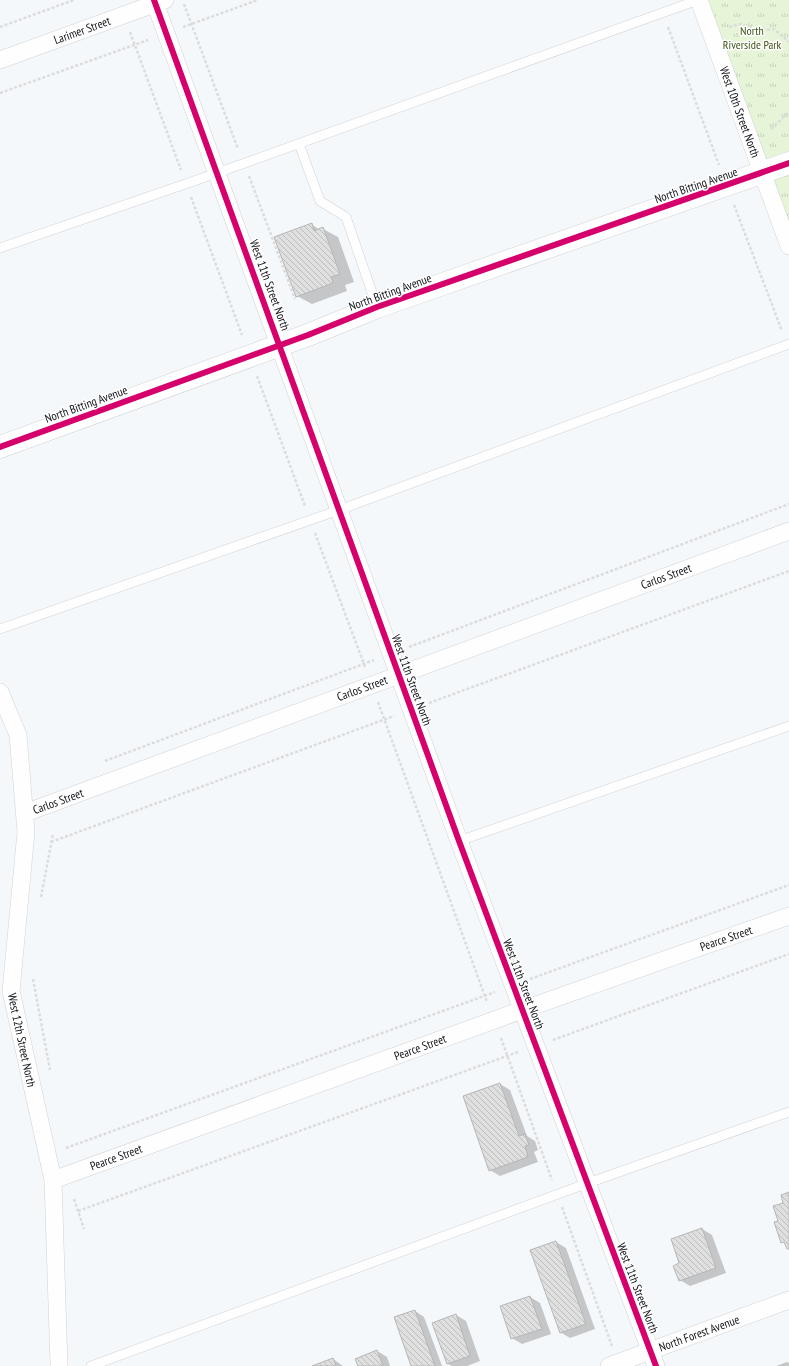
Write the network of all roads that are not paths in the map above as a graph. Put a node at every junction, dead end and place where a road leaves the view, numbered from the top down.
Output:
1 (699, 0) edge
2 (158, 1) edge
3 (0, 60) edge
4 (299, 144) junction
5 (789, 163) edge
6 (217, 173) junction
7 (762, 173) junction
8 (789, 246) edge
9 (0, 248) edge
10 (377, 307) junction
11 (789, 344) edge
12 (280, 345) junction
13 (0, 446) edge
14 (339, 510) junction
15 (789, 531) edge
16 (0, 629) edge
17 (399, 675) junction
18 (0, 692) edge
19 (789, 726) edge
20 (25, 813) junction
21 (459, 841) junction
22 (789, 916) edge
23 (522, 1010) junction
24 (789, 1112) edge
25 (52, 1180) junction
26 (588, 1183) junction
27 (789, 1300) edge
28 (653, 1358) edge
29 (59, 1366) edge
30 (91, 1366) edge
31 (609, 1366) edge

1 - 4 lane
1 - 7 street, West 10th Street North
2 - 3 street, Larimer Street
2 - 6 street, West 11th Street North
4 - 6 lane
4 - 10 lane
5 - 7 street, North Bitting Avenue
6 - 9 lane
6 - 12 street, West 11th Street North
7 - 8 street, West 10th Street North
7 - 10 street, North Bitting Avenue
10 - 12 street, North Bitting Avenue
11 - 14 lane
12 - 13 street, North Bitting Avenue
12 - 14 street, West 11th Street North
14 - 16 lane
14 - 17 street, West 11th Street North
15 - 17 street, Carlos Street
17 - 20 street, Carlos Street
17 - 21 street, West 11th Street North
18 - 20 street, West 12th Street North
19 - 21 lane
20 - 25 street, West 12th Street North
21 - 23 street, West 11th Street North
22 - 23 street, Pearce Street
23 - 25 street, Pearce Street
23 - 26 street, West 11th Street North
24 - 26 lane
25 - 29 street, West 12th Street North
26 - 28 street, West 11th Street North
26 - 30 lane
27 - 28 street, North Forest Avenue
28 - 31 street, North Forest Avenue

